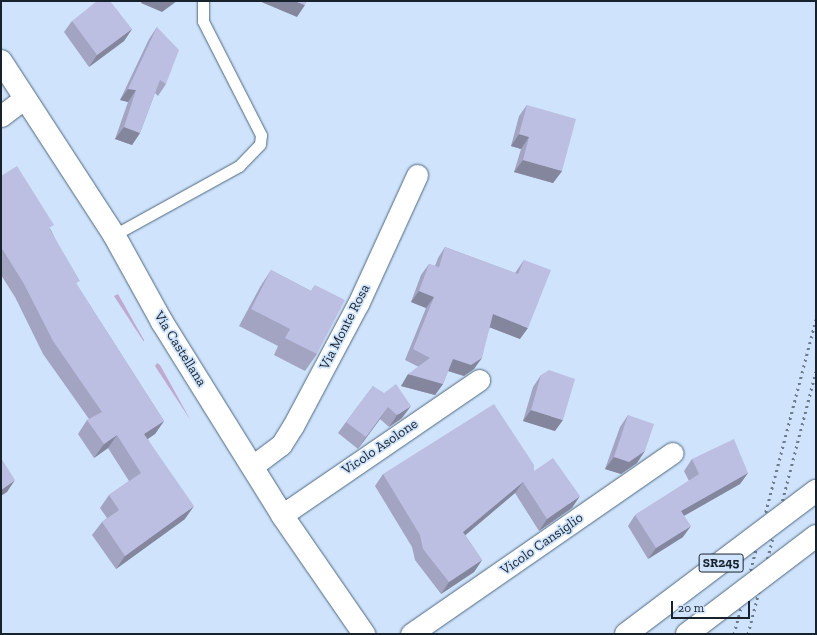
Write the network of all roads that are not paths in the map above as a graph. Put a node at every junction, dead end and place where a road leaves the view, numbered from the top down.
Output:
1 (203, 1) edge
2 (1, 61) edge
3 (25, 98) junction
4 (1, 116) edge
5 (417, 175) dead end
6 (114, 235) junction
7 (479, 380) dead end
8 (672, 453) dead end
9 (254, 465) junction
10 (816, 491) edge
11 (282, 515) junction
12 (816, 536) edge
13 (364, 634) edge
14 (411, 634) edge
15 (626, 634) edge
16 (687, 634) edge

1 - 6 lane
2 - 3 main road, Via Castellana
3 - 4 street
3 - 6 main road, Via Castellana
5 - 9 street, Via Monte Rosa
6 - 9 main road, Via Castellana
7 - 11 street, Vicolo Asolone
8 - 14 street, Vicolo Cansiglio
9 - 11 main road, Via Castellana
10 - 15 main road, SR245, bridge
11 - 13 main road, Via Castellana
12 - 16 main road, SR245, bridge

